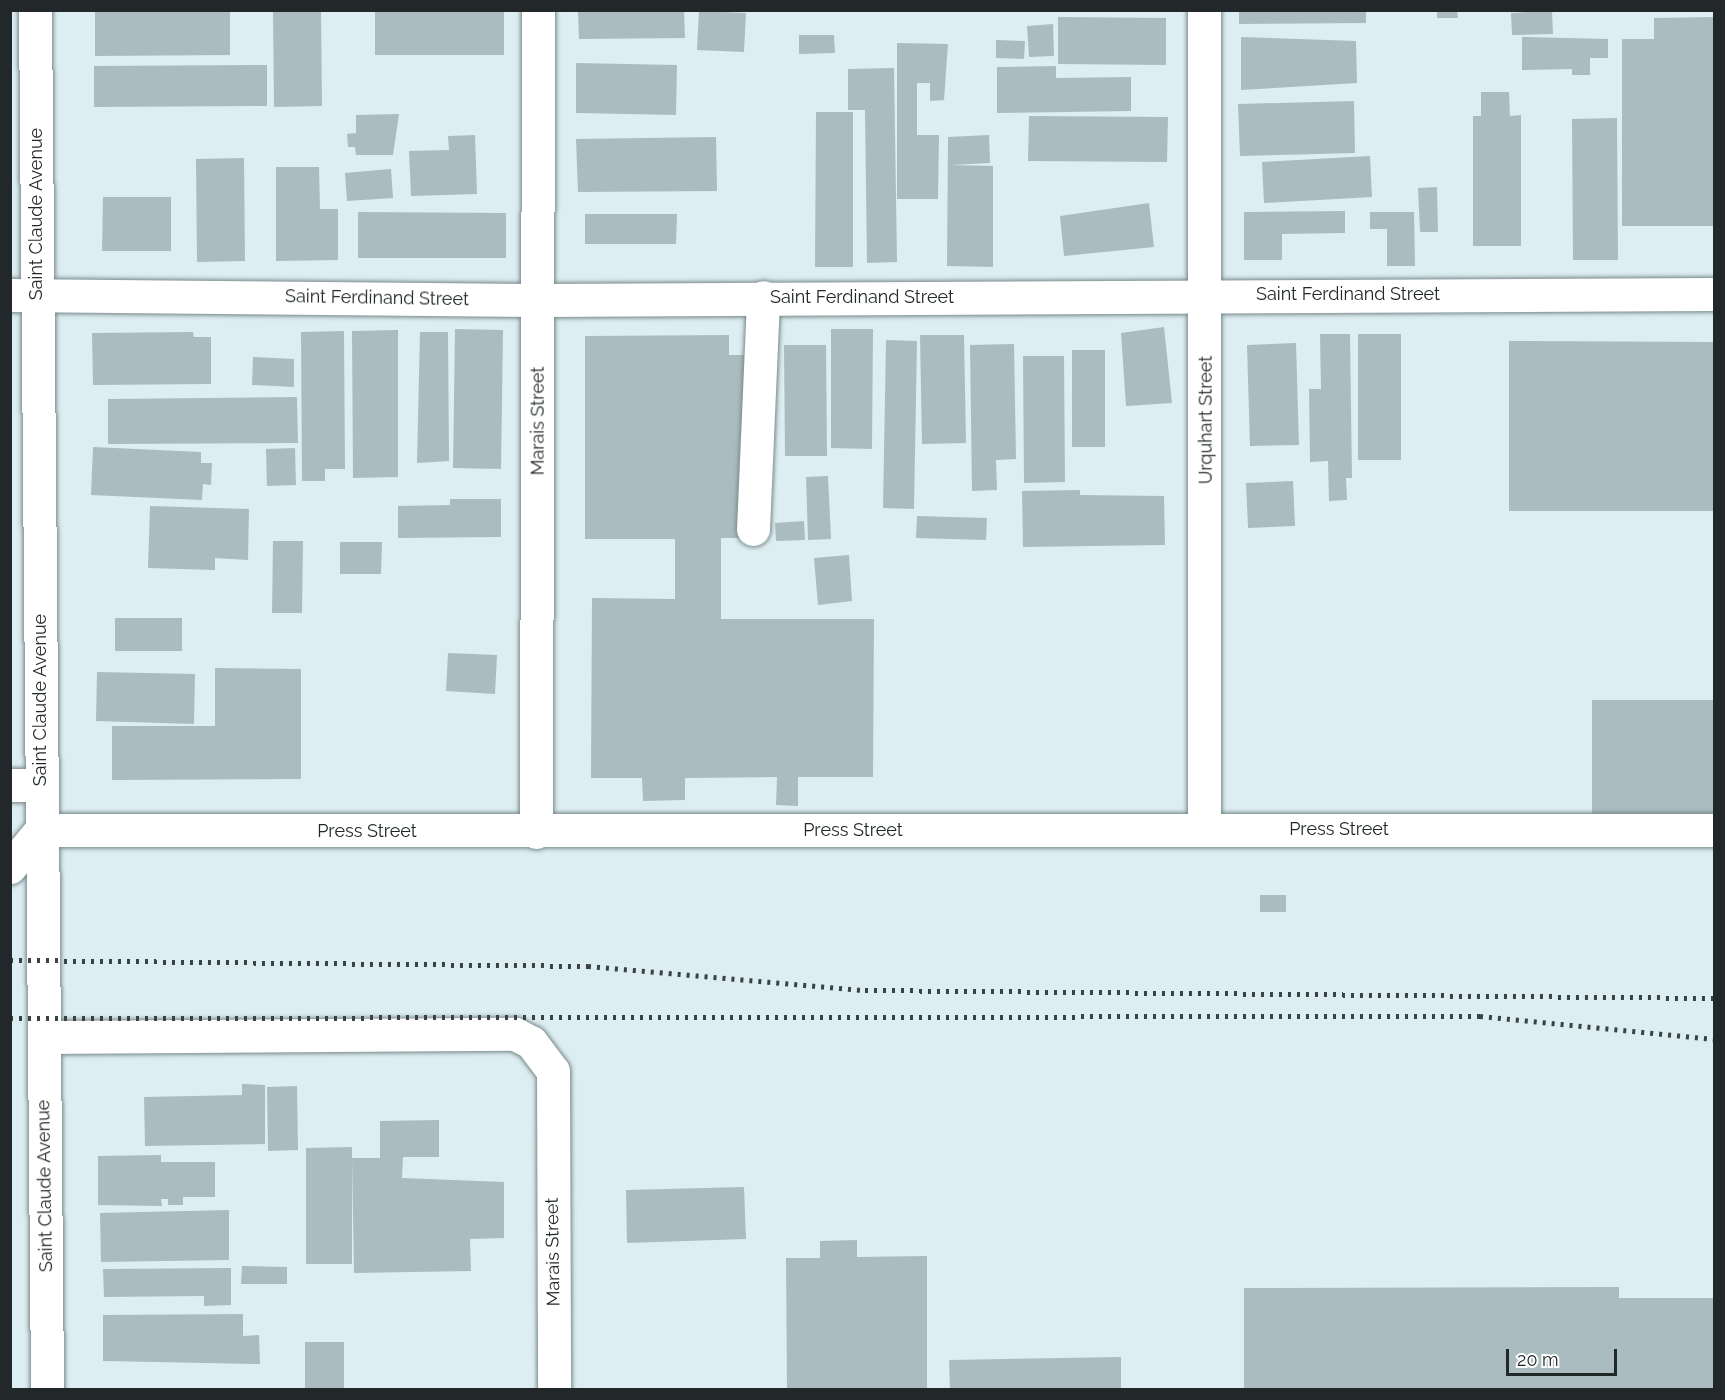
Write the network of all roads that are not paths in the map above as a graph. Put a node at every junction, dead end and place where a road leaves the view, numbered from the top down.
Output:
1 (34, 10) edge
2 (538, 10) edge
3 (1204, 10) edge
4 (1206, 294) junction
5 (1714, 294) edge
6 (23, 295) edge
7 (763, 297) junction
8 (539, 300) junction
9 (753, 529) dead end
10 (26, 785) edge
11 (1204, 829) junction
12 (41, 830) junction
13 (1714, 830) edge
14 (536, 832) junction
15 (10, 867) edge
16 (44, 1037) junction
17 (47, 1389) edge
18 (554, 1389) edge

1 - 6 street, Saint Claude Avenue
2 - 8 street, Marais Street
3 - 4 street, Urquhart Street
4 - 5 street, Saint Ferdinand Street
4 - 7 street, Saint Ferdinand Street
4 - 11 street, Urquhart Street
6 - 8 street, Saint Ferdinand Street
6 - 10 street, Saint Claude Avenue
7 - 8 street, Saint Ferdinand Street
7 - 9 street
8 - 14 street, Marais Street
10 - 12 street, Saint Claude Avenue
11 - 13 street, Press Street
11 - 14 street, Press Street
12 - 14 street, Press Street
12 - 15 street
12 - 16 street, Saint Claude Avenue
16 - 17 street, Saint Claude Avenue
16 - 18 street, Marais Street

